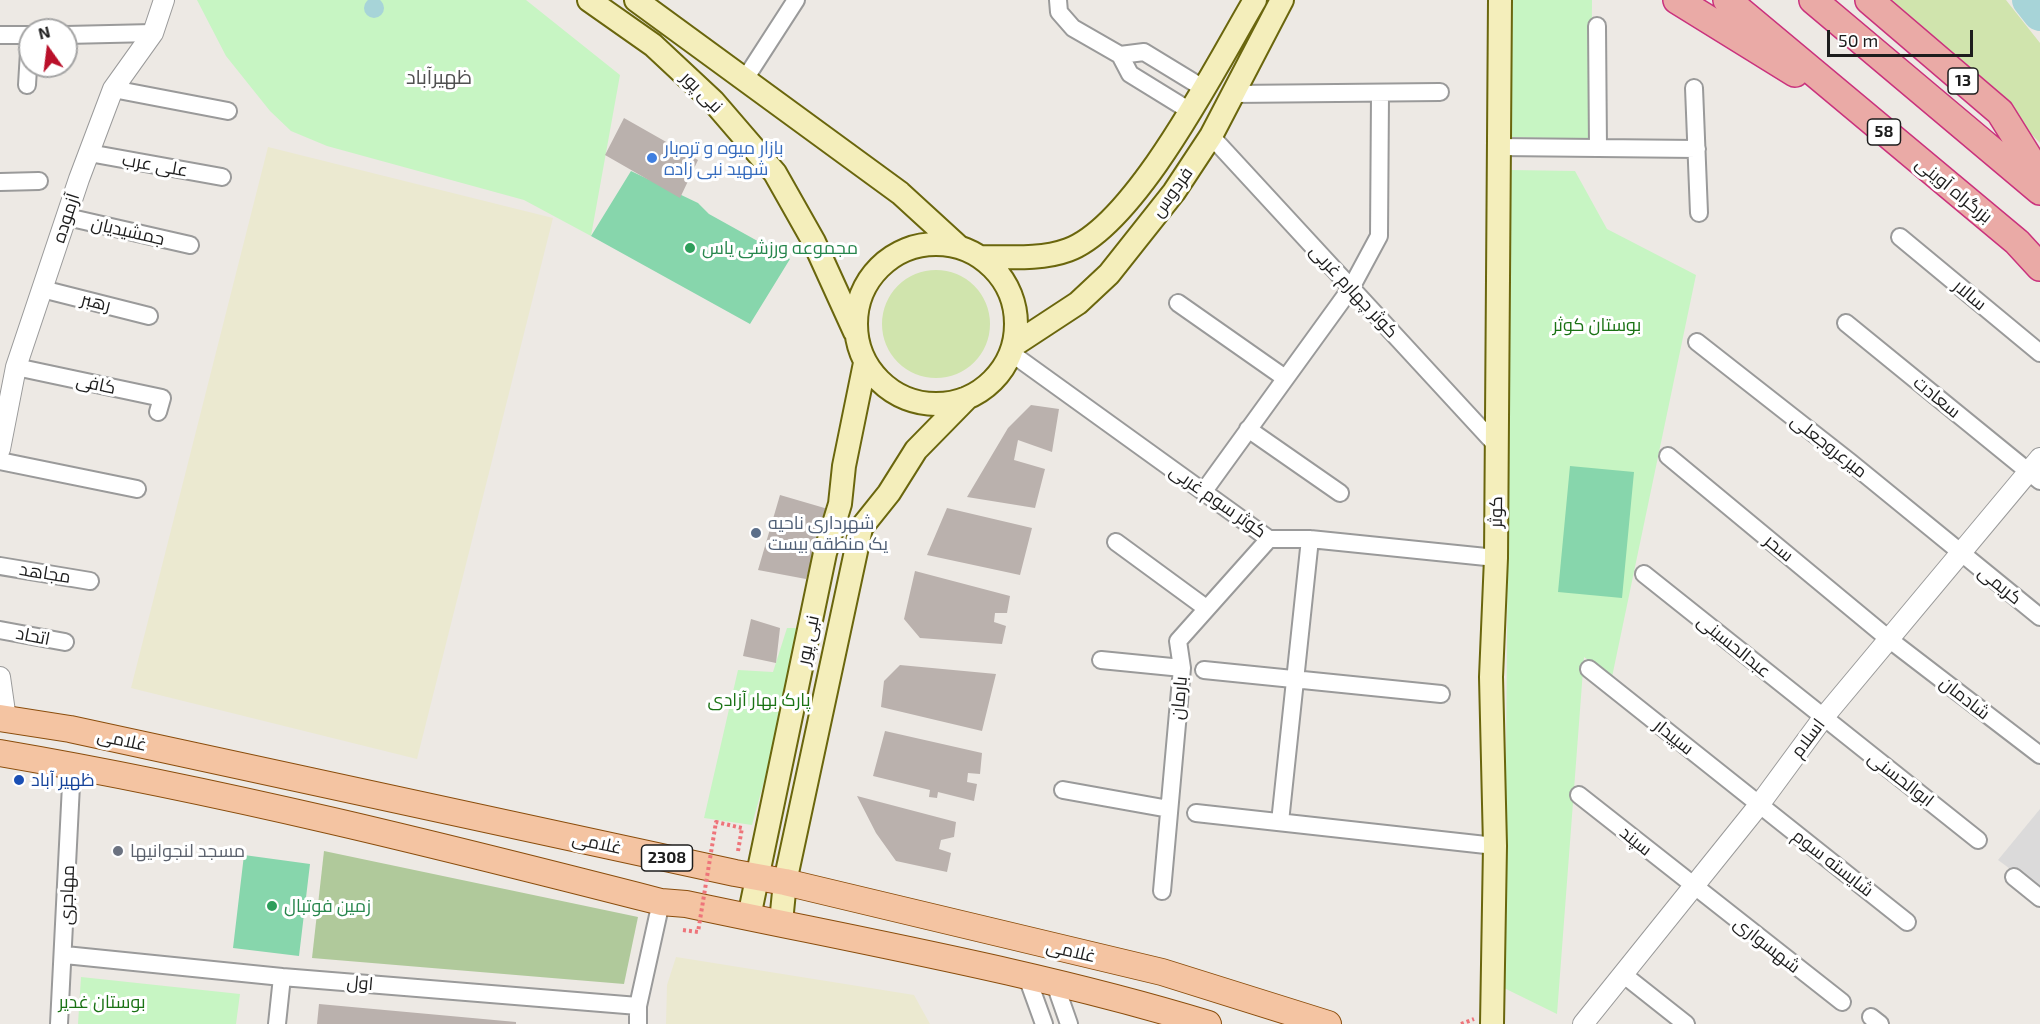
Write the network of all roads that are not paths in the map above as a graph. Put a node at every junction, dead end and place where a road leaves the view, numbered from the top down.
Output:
1 (164, 0) edge
2 (589, 0) edge
3 (636, 0) edge
4 (796, 0) edge
5 (1058, 0) edge
6 (1255, 0) edge
7 (1282, 0) edge
8 (1500, 0) edge
9 (1677, 0) edge
10 (1727, 0) edge
11 (1813, 0) edge
12 (1869, 0) edge
13 (1597, 26) dead end
14 (153, 33) junction
15 (78, 34) edge
16 (0, 35) edge
17 (18, 35) edge
18 (1120, 55) junction
19 (27, 78) edge
20 (745, 79) junction
21 (27, 85) dead end
22 (1203, 88) junction
23 (1694, 88) dead end
24 (113, 89) junction
25 (1440, 92) dead end
26 (1233, 94) junction
27 (1380, 95) junction
28 (1848, 103) junction
29 (228, 111) dead end
30 (1191, 111) junction
31 (1210, 136) junction
32 (1499, 147) junction
33 (1598, 148) junction
34 (1696, 149) junction
35 (89, 153) junction
36 (2040, 176) edge
37 (222, 177) dead end
38 (39, 181) dead end
39 (0, 182) edge
40 (2040, 191) edge
41 (1699, 213) dead end
42 (67, 217) junction
43 (1900, 237) dead end
44 (190, 245) dead end
45 (959, 247) junction
46 (981, 257) junction
47 (2040, 267) edge
48 (1351, 288) junction
49 (42, 289) junction
50 (1178, 303) dead end
51 (149, 316) dead end
52 (1846, 323) dead end
53 (856, 335) junction
54 (1697, 342) dead end
55 (1013, 349) junction
56 (2040, 353) edge
57 (865, 363) junction
58 (16, 368) junction
59 (1285, 378) junction
60 (968, 398) junction
61 (158, 412) dead end
62 (1248, 429) junction
63 (1497, 446) junction
64 (0, 449) edge
65 (1668, 456) dead end
66 (0, 461) edge
67 (2036, 470) edge
68 (137, 489) dead end
69 (1204, 490) junction
70 (1340, 493) dead end
71 (1269, 539) junction
72 (1310, 539) junction
73 (1116, 542) dead end
74 (1959, 552) junction
75 (1496, 558) junction
76 (0, 566) edge
77 (1644, 574) dead end
78 (90, 580) dead end
79 (1206, 608) junction
80 (2040, 617) edge
81 (0, 630) edge
82 (1890, 640) junction
83 (65, 642) dead end
84 (1101, 660) dead end
85 (1182, 668) junction
86 (1589, 669) dead end
87 (1204, 670) dead end
88 (0, 677) edge
89 (1295, 679) junction
90 (1441, 694) dead end
91 (1824, 718) junction
92 (3, 719) edge
93 (0, 753) edge
94 (2040, 755) edge
95 (72, 765) junction
96 (1063, 790) dead end
97 (1579, 795) dead end
98 (1759, 805) junction
99 (1169, 809) junction
100 (1196, 813) dead end
101 (1280, 822) junction
102 (1978, 840) dead end
103 (1495, 846) junction
104 (759, 877) junction
105 (2014, 878) dead end
106 (785, 882) junction
107 (1693, 887) junction
108 (1162, 891) dead end
109 (2040, 898) edge
110 (661, 902) junction
111 (749, 917) junction
112 (781, 922) junction
113 (1907, 922) dead end
114 (65, 955) junction
115 (1624, 975) junction
116 (282, 977) junction
117 (1027, 977) junction
118 (1054, 984) junction
119 (1842, 1002) dead end
120 (638, 1006) junction
121 (59, 1024) edge
122 (277, 1024) edge
123 (638, 1024) edge
124 (1044, 1024) edge
125 (1069, 1024) edge
126 (1208, 1024) edge
127 (1328, 1024) edge
128 (1492, 1024) edge
129 (1583, 1024) edge
130 (1686, 1024) edge

1 - 14 street, آزموده
2 - 53 main road, نبی پور
3 - 20 main road, نبی پور
4 - 20 street
5 - 18 street
6 - 22 main road, فردوس
7 - 26 main road, فردوس
8 - 32 main road, کوثر
9 - 28 highway
10 - 28 highway, بزرگراه آوینی / 58
11 - 40 highway
12 - 36 highway, 13
13 - 33 street
14 - 15 street
14 - 24 street, آزموده
16 - 17 street
18 - 22 street
18 - 30 street
19 - 21 street
20 - 45 main road, نبی پور
22 - 30 main road, فردوس
23 - 34 street
24 - 29 street
24 - 35 street, آزموده
25 - 27 street
26 - 27 street
26 - 31 main road, فردوس
27 - 48 street
28 - 47 highway, بزرگراه آوینی / 58
30 - 46 main road, فردوس
31 - 48 street, کوثر چهارم غربی
31 - 55 main road, فردوس
32 - 33 street
32 - 63 main road, کوثر
33 - 34 street
34 - 41 street
35 - 37 street, علی عرب
35 - 42 street, آزموده
38 - 39 street
42 - 44 street, جمشیدیان
42 - 49 street, آزموده
43 - 56 street, سالار
45 - 46 main road
45 - 53 main road
46 - 55 main road
48 - 59 street
48 - 63 street, کوثر چهارم غربی
49 - 51 street, رهبر
49 - 58 street, آزموده
50 - 59 street
52 - 67 street, سعادت
53 - 57 main road
54 - 74 street, میرعروجعلی
55 - 60 main road
55 - 69 street, کوثر سوم غربی
57 - 60 main road
57 - 104 main road, نبی پور
58 - 61 street, کافی
58 - 64 street, آزموده
59 - 62 street
60 - 106 main road, نبی پور
62 - 69 street
62 - 70 street
63 - 75 main road, کوثر
65 - 82 street, سحر
66 - 68 street
67 - 74 street, اسلام
69 - 71 street, کوثر سوم غربی
71 - 72 street, کوثر سوم غربی
71 - 79 street, بارمان
72 - 75 street, کوثر سوم غربی
72 - 89 street
73 - 79 street
74 - 80 street, کریمی
74 - 82 street, اسلام
75 - 103 main road, کوثر
76 - 78 street, مجاهد
77 - 91 street, عبدالحسینی
79 - 85 street, بارمان
81 - 83 street, اتحاد
82 - 91 street, اسلام
82 - 94 street, شادمان
84 - 85 street
85 - 99 street, بارمان
86 - 98 street, سپیدار
87 - 89 street
88 - 92 street
89 - 90 street
89 - 101 street
91 - 98 street, اسلام
91 - 102 street, ابوالحسنی
92 - 104 main road, غلامی / 2308
93 - 95 main road, غلامی / 2308
95 - 110 main road, غلامی / 2308
95 - 114 street, مهاجری
96 - 99 street
97 - 107 street, سپند
98 - 107 street, اسلام
98 - 113 street, شایسته سوم
99 - 108 street, بارمان
100 - 101 street
101 - 103 street
103 - 128 main road, کوثر
104 - 106 main road, غلامی / 2308
104 - 111 main road, نبی پور
105 - 109 street
106 - 112 main road, نبی پور
106 - 127 main road, غلامی / 2308
107 - 115 street, اسلام
107 - 119 street, شهسواری
110 - 111 main road, غلامی / 2308
110 - 120 street
111 - 112 main road, غلامی / 2308
112 - 117 main road, غلامی / 2308
114 - 116 street, اول
114 - 121 street, مهاجری
115 - 129 street, اسلام
115 - 130 street
116 - 120 street, اول
116 - 122 street
117 - 118 main road, غلامی / 2308
117 - 124 street
118 - 125 street
118 - 126 main road, غلامی / 2308
120 - 123 street

